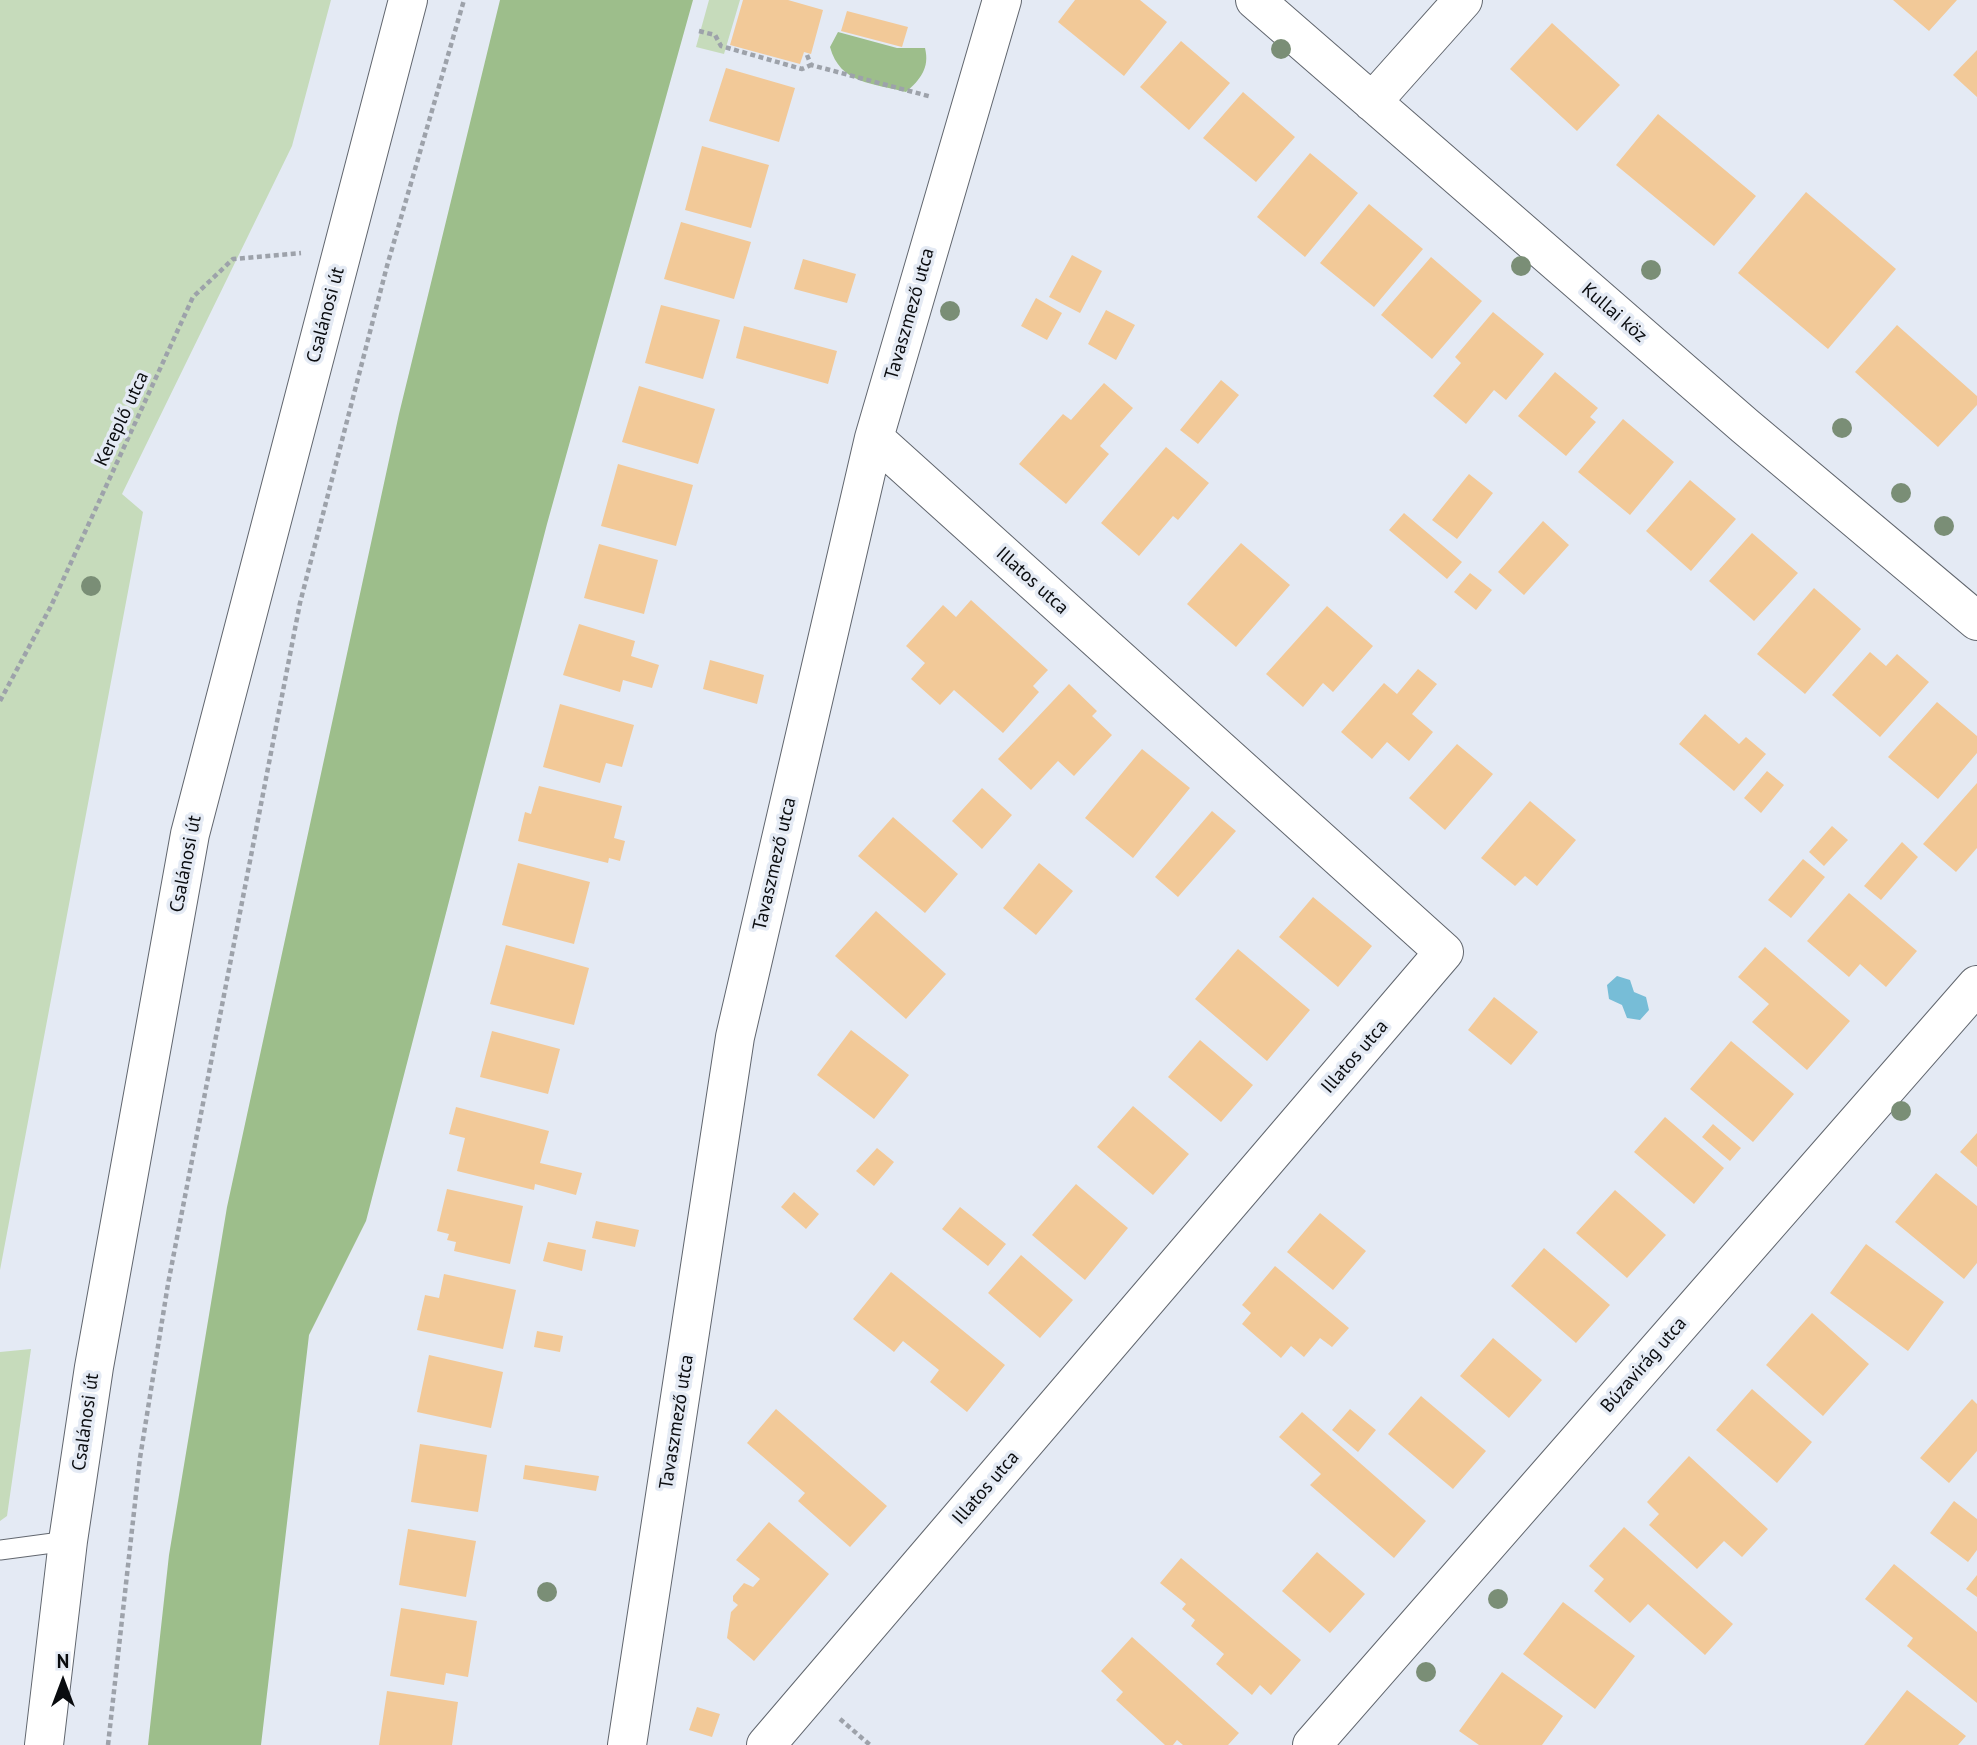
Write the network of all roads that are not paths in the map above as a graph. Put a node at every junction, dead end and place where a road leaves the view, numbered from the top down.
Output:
1 (408, 0) edge
2 (1002, 0) edge
3 (1255, 0) edge
4 (1463, 0) edge
5 (1372, 102) junction
6 (874, 438) junction
7 (1977, 621) edge
8 (1977, 985) edge
9 (68, 1541) junction
10 (0, 1550) edge
11 (44, 1745) edge
12 (627, 1745) edge
13 (766, 1745) edge
14 (1312, 1745) edge

1 - 9 street, Csalánosi út
2 - 6 street, Tavaszmező utca
3 - 5 street, Kullai köz
4 - 5 street
5 - 7 street, Kullai köz
6 - 12 street, Tavaszmező utca
6 - 13 street, Illatos utca
8 - 14 street, Búzavirág utca
9 - 10 lane
9 - 11 street, Csalánosi út

